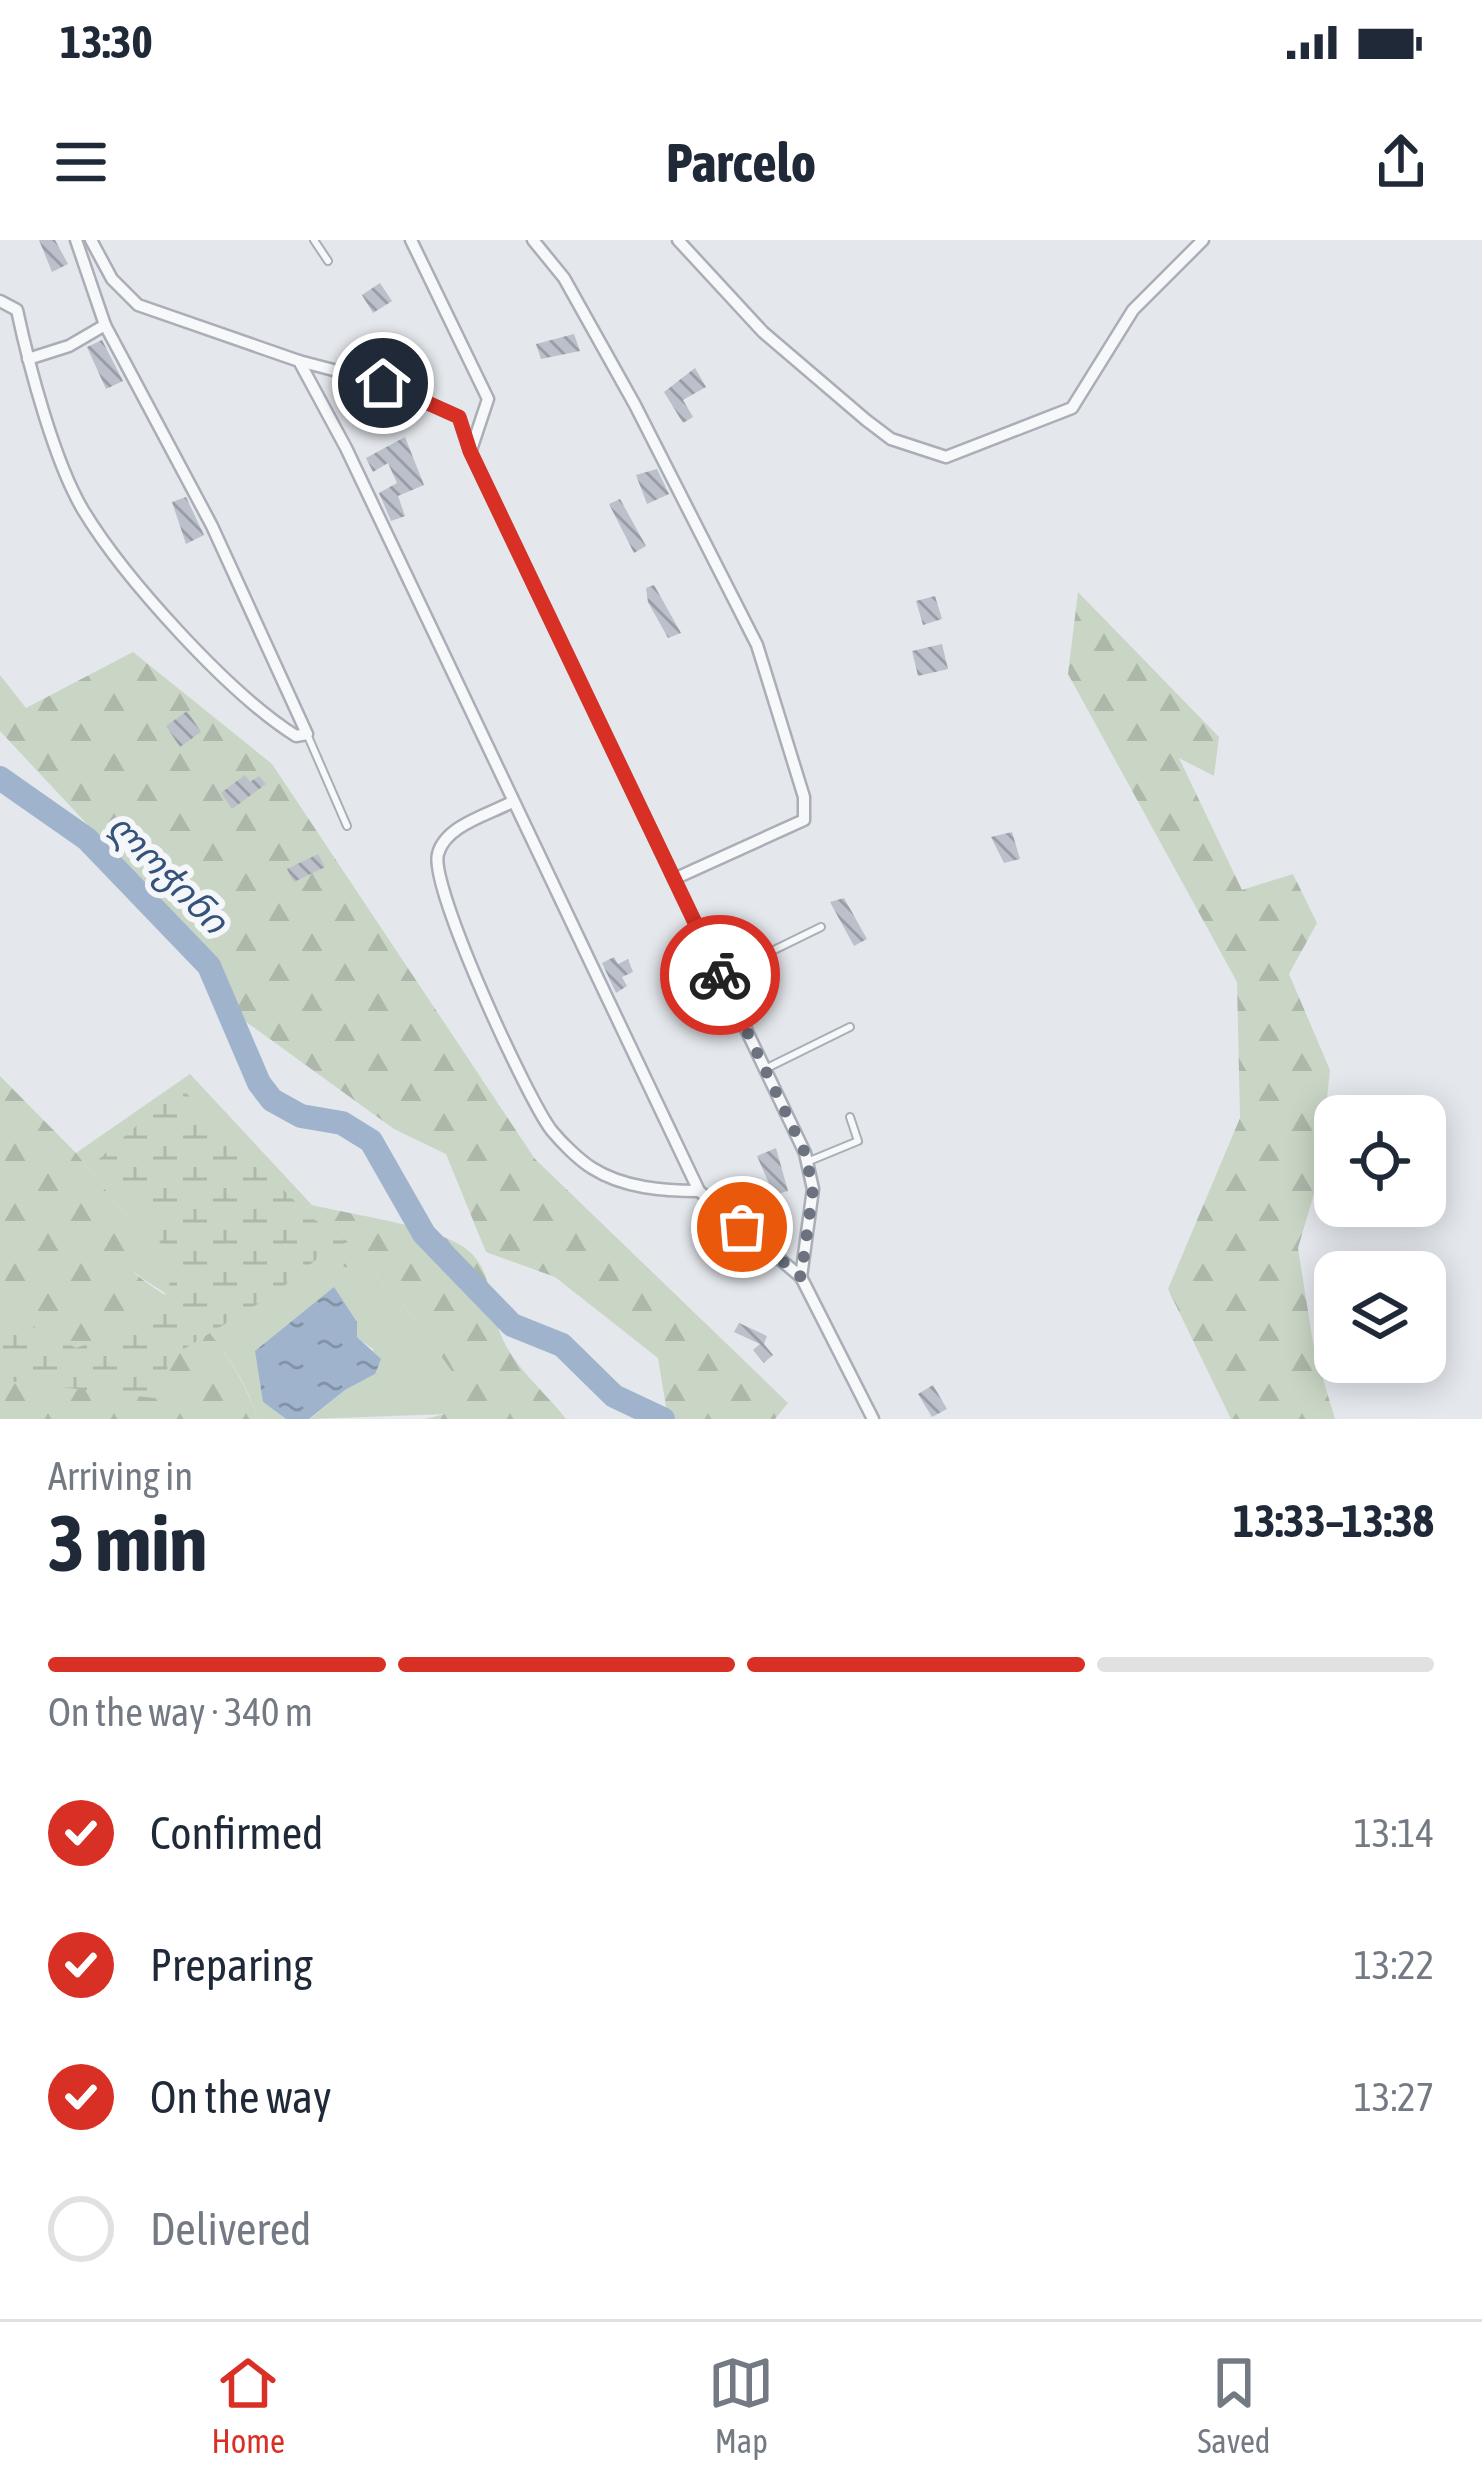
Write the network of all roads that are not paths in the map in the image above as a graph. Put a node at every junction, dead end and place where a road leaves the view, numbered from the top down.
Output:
1 (76, 240) edge
2 (91, 240) edge
3 (314, 240) edge
4 (411, 240) edge
5 (533, 240) edge
6 (678, 240) edge
7 (1203, 240) edge
8 (328, 261) dead end
9 (0, 301) edge
10 (105, 325) junction
11 (28, 359) junction
12 (299, 362) junction
13 (398, 370) dead end
14 (423, 400) junction
15 (470, 451) junction
16 (308, 734) junction
17 (510, 803) junction
18 (347, 826) dead end
19 (674, 879) junction
20 (820, 927) dead end
21 (720, 976) junction
22 (850, 1027) dead end
23 (765, 1069) junction
24 (850, 1117) dead end
25 (807, 1162) junction
26 (699, 1190) junction
27 (801, 1277) junction
28 (874, 1419) edge

1 - 10 street
2 - 12 street
3 - 8 lane
4 - 15 street
5 - 19 street
6 - 7 street
9 - 11 street
10 - 11 street
10 - 16 street
11 - 16 street
12 - 14 street
12 - 17 street
13 - 14 lane
14 - 15 street
15 - 19 street
16 - 18 lane
17 - 26 street
17 - 26 street
19 - 21 street
20 - 21 lane
21 - 23 street
22 - 23 lane
23 - 25 street
24 - 25 lane
25 - 27 street
26 - 27 street
27 - 28 street

